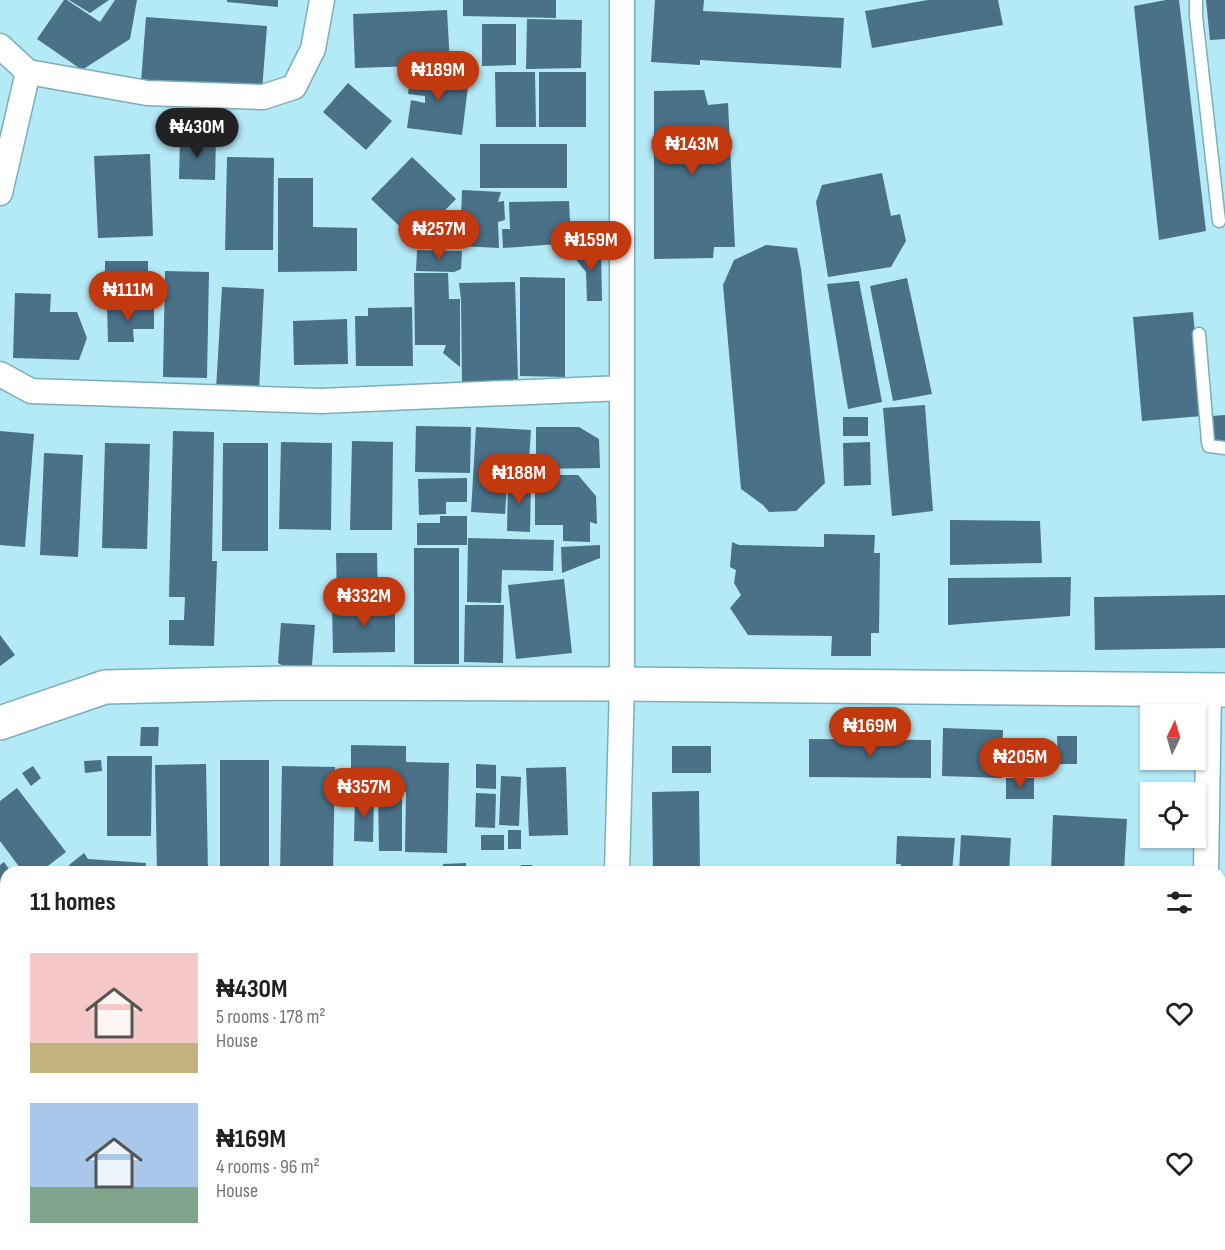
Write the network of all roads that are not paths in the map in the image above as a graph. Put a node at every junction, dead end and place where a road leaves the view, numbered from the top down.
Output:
1 (322, 0) edge
2 (622, 0) edge
3 (1196, 0) edge
4 (0, 46) edge
5 (28, 72) junction
6 (0, 193) edge
7 (1219, 221) dead end
8 (1199, 334) dead end
9 (0, 374) edge
10 (622, 388) junction
11 (1225, 448) edge
12 (622, 684) junction
13 (1217, 690) edge
14 (0, 723) edge
15 (617, 866) edge
16 (1206, 866) edge

1 - 5 street
2 - 10 street
3 - 7 lane
4 - 5 street
5 - 6 street
8 - 11 lane
9 - 10 street
10 - 12 street
12 - 13 street
12 - 14 street
12 - 15 street
13 - 16 street

